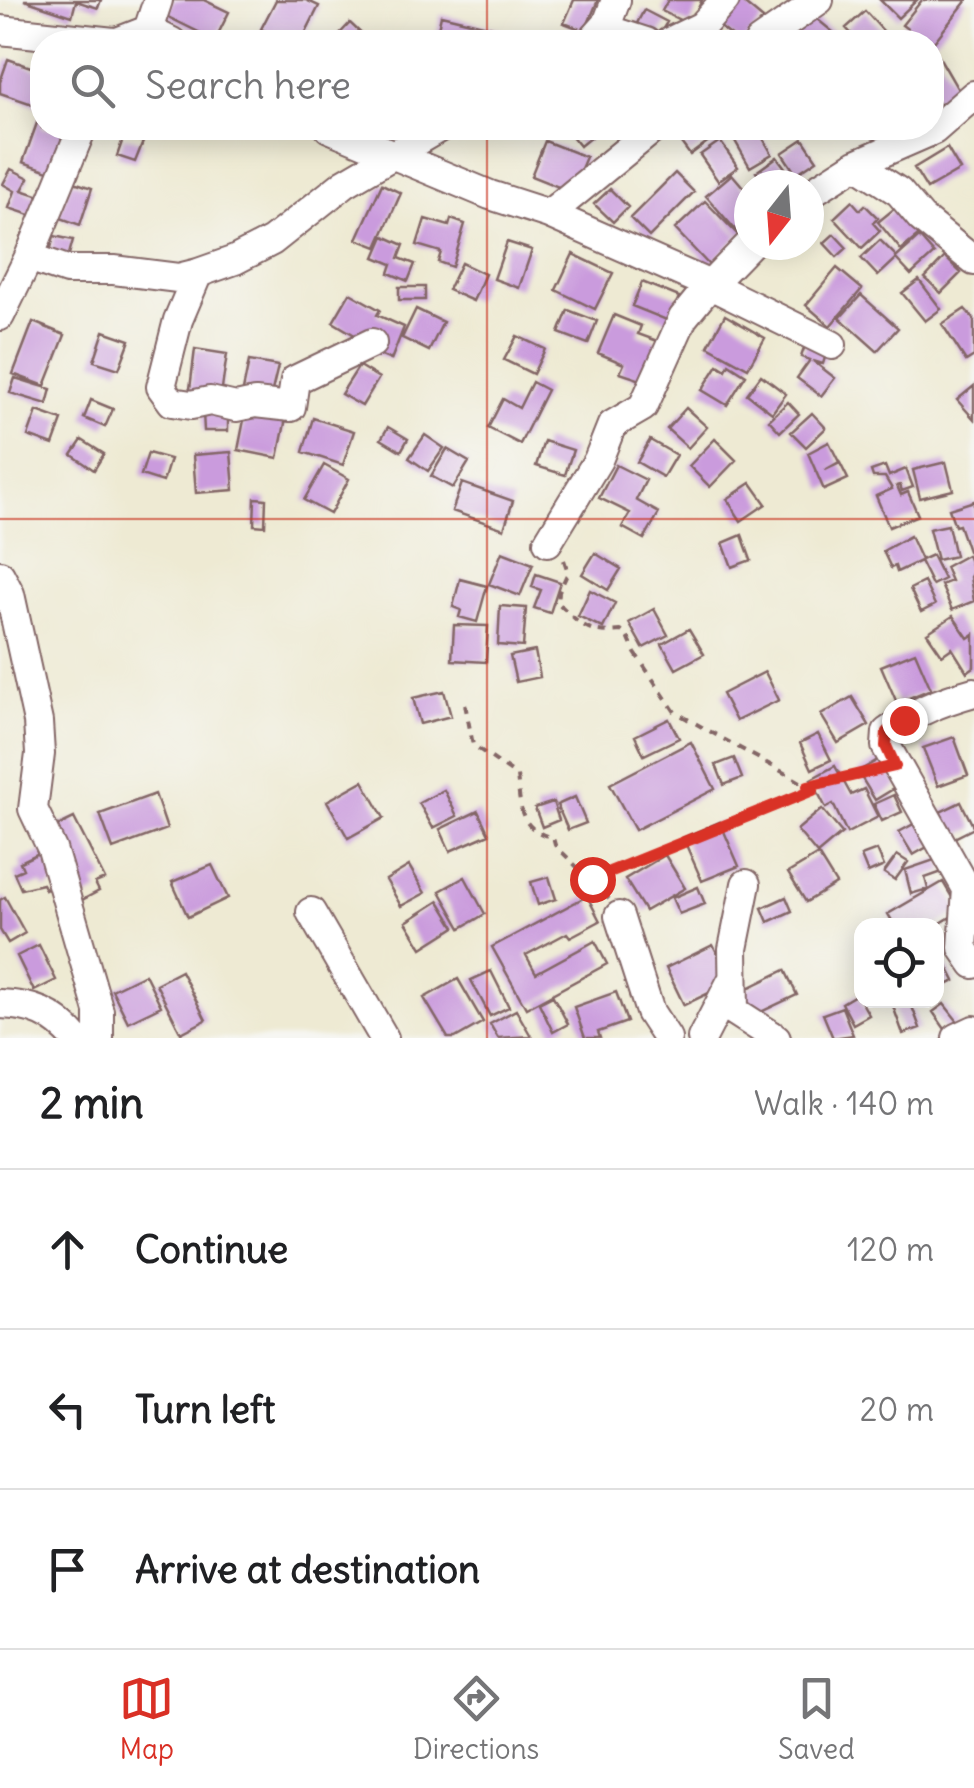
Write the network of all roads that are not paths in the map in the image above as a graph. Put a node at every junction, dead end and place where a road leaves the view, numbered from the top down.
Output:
1 (158, 0) edge
2 (616, 0) edge
3 (725, 0) edge
4 (819, 0) edge
5 (0, 30) edge
6 (160, 30) edge
7 (602, 30) edge
8 (694, 30) edge
9 (776, 30) edge
10 (30, 33) edge
11 (974, 95) edge
12 (944, 121) edge
13 (77, 140) edge
14 (360, 140) edge
15 (419, 140) edge
16 (639, 140) edge
17 (911, 140) edge
18 (396, 154) junction
19 (856, 164) junction
20 (824, 184) edge
21 (549, 214) junction
22 (28, 257) junction
23 (734, 260) edge
24 (974, 262) edge
25 (198, 274) junction
26 (710, 284) junction
27 (0, 316) edge
28 (372, 343) dead end
29 (832, 345) dead end
30 (548, 542) road end
31 (0, 575) edge
32 (974, 692) edge
33 (746, 884) dead end
34 (311, 912) dead end
35 (619, 916) road end
36 (974, 964) edge
37 (733, 978) junction
38 (0, 1004) edge
39 (974, 1030) edge
40 (74, 1038) edge
41 (99, 1038) edge
42 (384, 1038) edge
43 (667, 1038) edge
44 (702, 1038) edge
45 (776, 1038) edge
46 (956, 1038) edge

1 - 6 street
2 - 7 street
3 - 8 street
4 - 9 street
5 - 10 street
11 - 12 street
13 - 22 street
14 - 18 street
15 - 18 street
16 - 21 street
17 - 19 street
18 - 21 street
18 - 25 street
19 - 20 street
19 - 24 street
21 - 26 street
22 - 25 street
22 - 27 street
23 - 26 street
25 - 28 street
26 - 29 street
26 - 30 street
31 - 41 street
32 - 36 street
33 - 37 street
34 - 42 street
35 - 43 street
37 - 44 street
37 - 45 street
38 - 40 street
39 - 46 street

